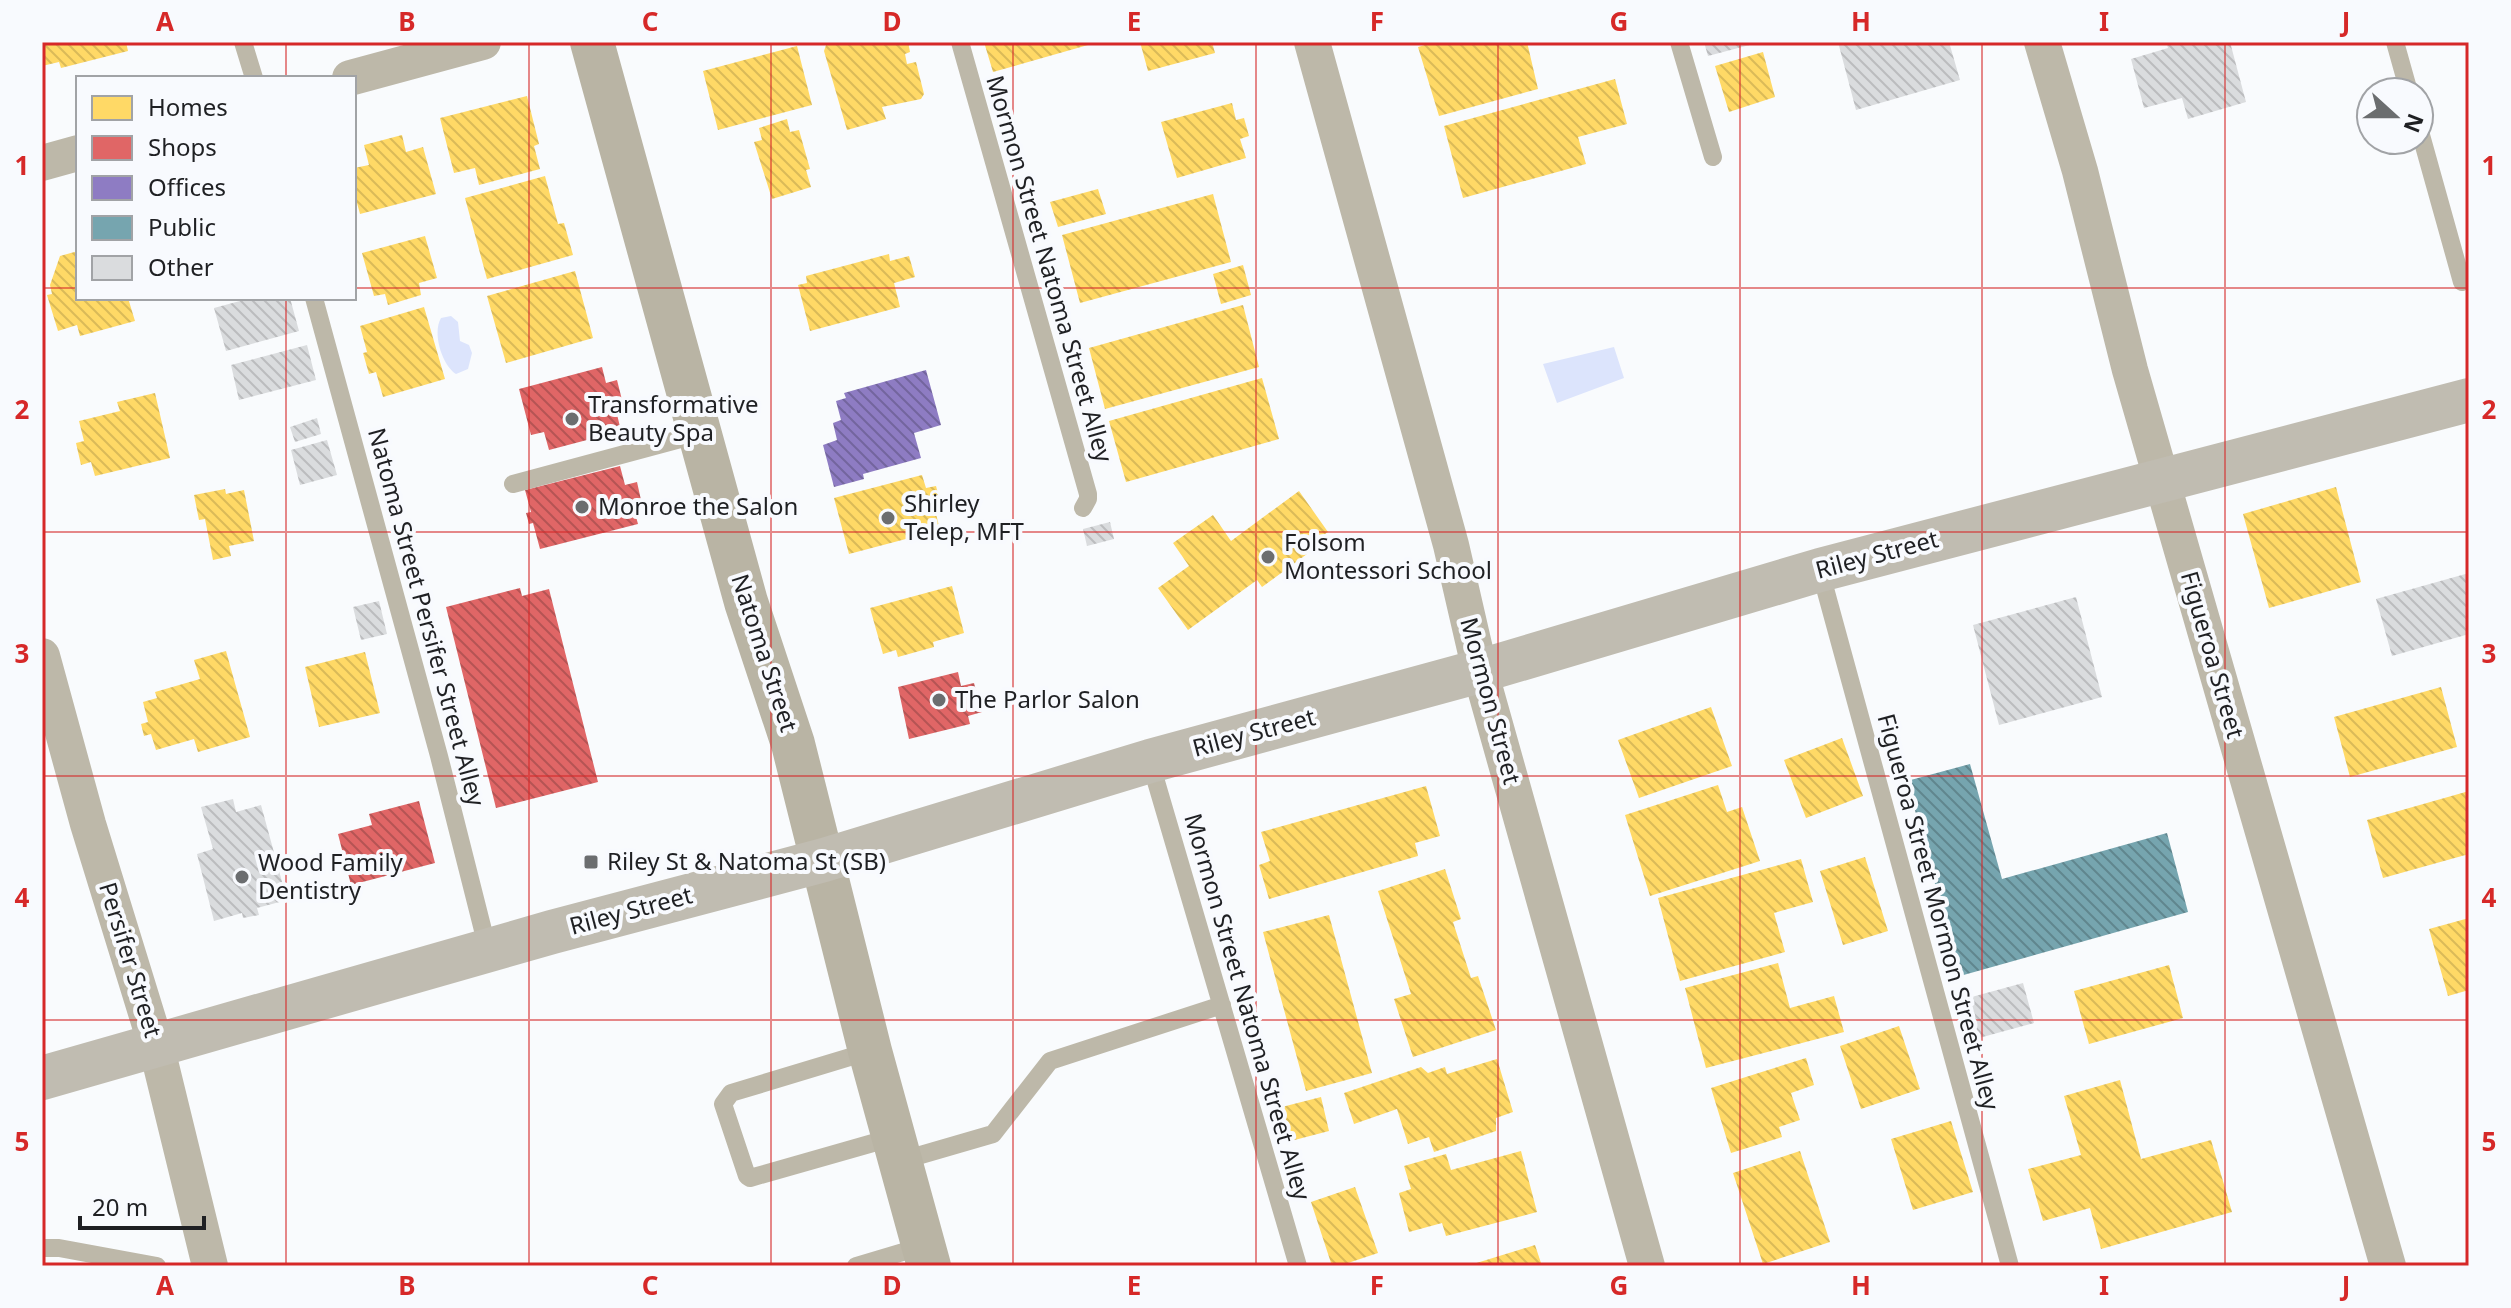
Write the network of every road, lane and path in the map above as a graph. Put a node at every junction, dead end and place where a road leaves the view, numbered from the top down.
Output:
1 (243, 42) edge
2 (483, 42) edge
3 (592, 42) edge
4 (960, 42) edge
5 (1312, 42) edge
6 (1679, 42) edge
7 (2042, 42) edge
8 (2395, 42) edge
9 (253, 76) edge
10 (356, 76) edge
11 (2405, 76) edge
12 (76, 154) edge
13 (2427, 156) edge
14 (1713, 157) dead end
15 (42, 163) edge
16 (2462, 282) dead end
17 (315, 300) edge
18 (2469, 400) edge
19 (699, 434) junction
20 (2162, 480) junction
21 (513, 484) dead end
22 (1083, 508) dead end
23 (1820, 570) junction
24 (42, 656) edge
25 (1480, 671) junction
26 (1150, 761) junction
27 (824, 860) junction
28 (488, 950) junction
29 (1222, 1005) junction
30 (156, 1045) junction
31 (870, 1051) junction
32 (42, 1078) edge
33 (897, 1149) junction
34 (42, 1248) edge
35 (926, 1256) edge
36 (157, 1266) edge
37 (210, 1266) edge
38 (856, 1266) edge
39 (1298, 1266) edge
40 (1647, 1266) edge
41 (2010, 1266) edge
42 (2388, 1266) edge

1 - 9 lane
2 - 10 street
3 - 19 street, Natoma Street
4 - 22 lane, Mormon Street Natoma Street Alley
5 - 25 street, Mormon Street
6 - 14 lane
7 - 20 street, Figueroa Street
8 - 11 lane
12 - 15 street
13 - 16 lane
17 - 28 lane, Natoma Street Persifer Street Alley
18 - 20 main road, Riley Street
19 - 21 lane
19 - 27 street, Natoma Street
20 - 23 main road, Riley Street
20 - 42 street, Figueroa Street
23 - 25 main road, Riley Street
23 - 41 lane, Figueroa Street Mormon Street Alley
24 - 30 street, Persifer Street
25 - 26 main road, Riley Street
25 - 40 street, Mormon Street
26 - 27 main road, Riley Street
26 - 29 lane, Mormon Street Natoma Street Alley
27 - 28 main road, Riley Street
27 - 31 street, Natoma Street
28 - 30 main road, Riley Street
29 - 33 lane
29 - 39 lane, Mormon Street Natoma Street Alley
30 - 32 main road, Riley Street
30 - 37 street, Persifer Street
31 - 33 street, Natoma Street
31 - 33 lane
33 - 35 street, Natoma Street
34 - 36 lane
35 - 38 lane

